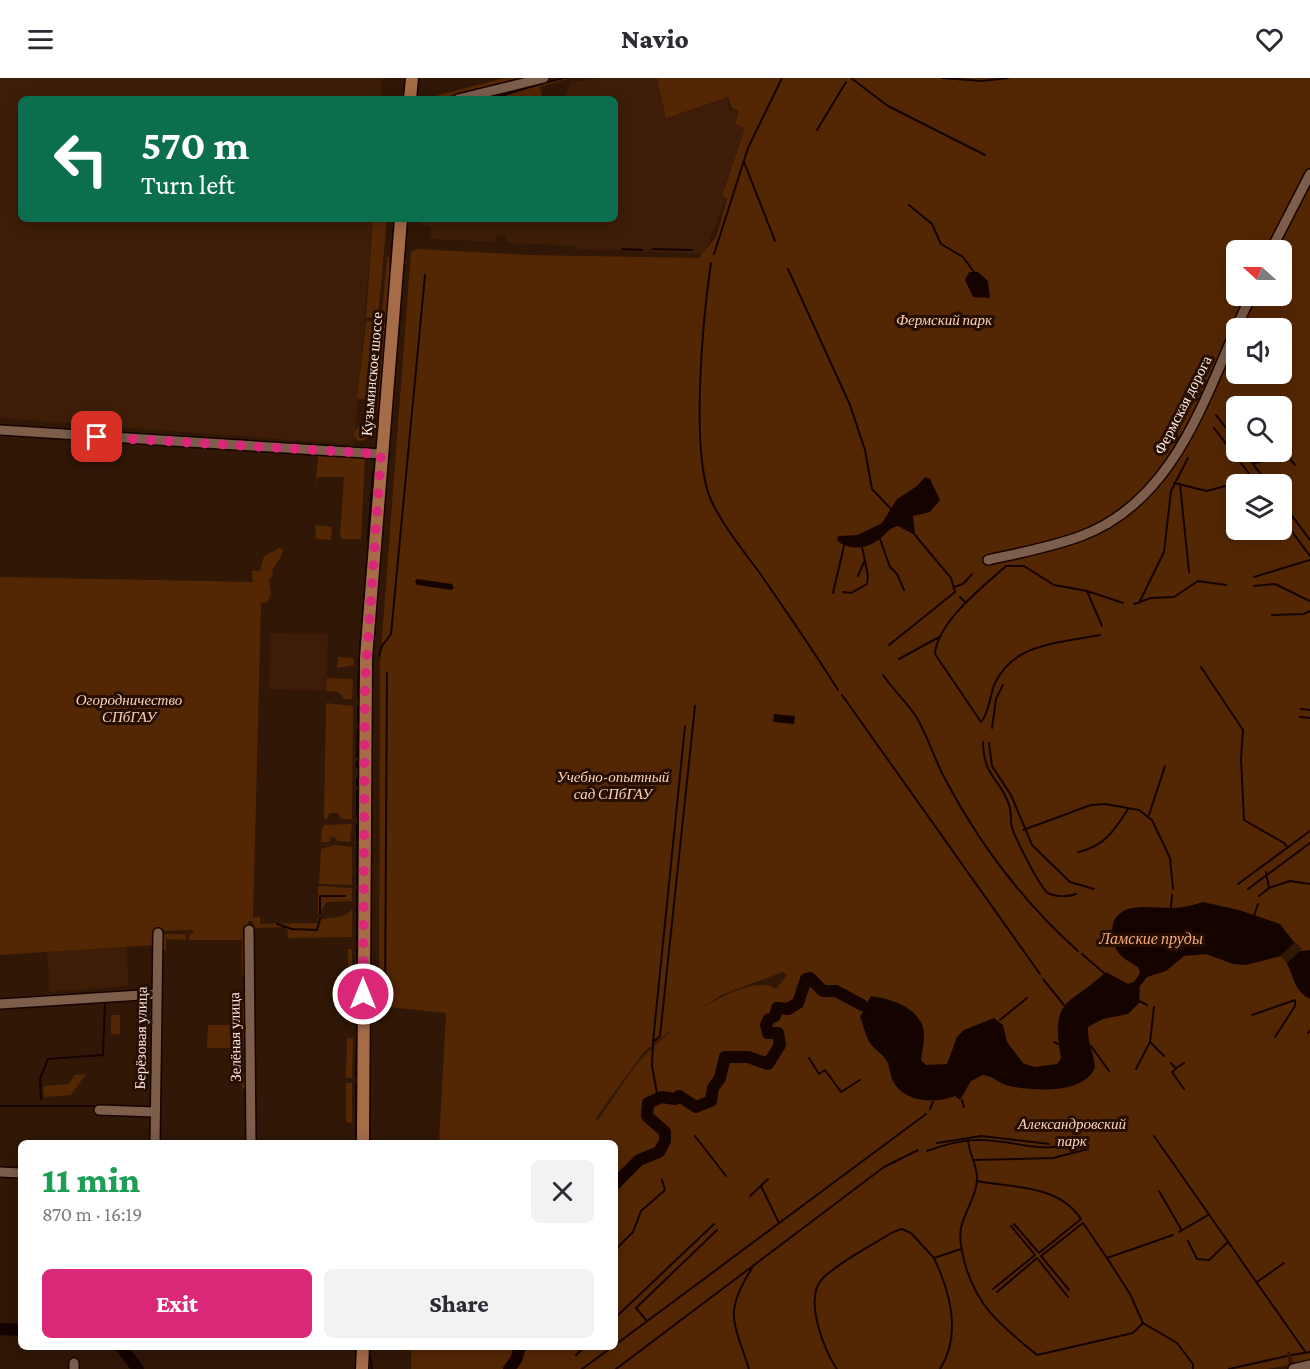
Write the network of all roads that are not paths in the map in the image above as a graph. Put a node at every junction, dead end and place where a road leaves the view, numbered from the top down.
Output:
1 (412, 78) edge
2 (544, 78) edge
3 (410, 96) edge
4 (470, 96) edge
5 (1310, 174) edge
6 (401, 222) edge
7 (1275, 240) edge
8 (1226, 351) edge
9 (0, 430) edge
10 (381, 454) junction
11 (988, 560) dead end
12 (249, 930) dead end
13 (158, 933) dead end
14 (157, 994) junction
15 (0, 1004) edge
16 (99, 1110) dead end
17 (155, 1112) junction
18 (155, 1140) edge
19 (251, 1140) edge
20 (363, 1140) edge
21 (0, 1172) edge
22 (18, 1173) edge
23 (363, 1350) edge
24 (1310, 1365) edge
25 (363, 1369) edge
26 (1293, 1369) edge

1 - 3 main road
2 - 4 street
5 - 7 street
6 - 10 main road, Кузьминское шоссе
8 - 11 street, Фермская дорога
9 - 10 street
10 - 20 main road, Кузьминское шоссе
12 - 19 street, Зелёная улица
13 - 14 street, Берёзовая улица
14 - 15 street
14 - 17 street, Берёзовая улица
16 - 17 street
17 - 18 street, Берёзовая улица
21 - 22 street
23 - 25 main road
24 - 26 street

